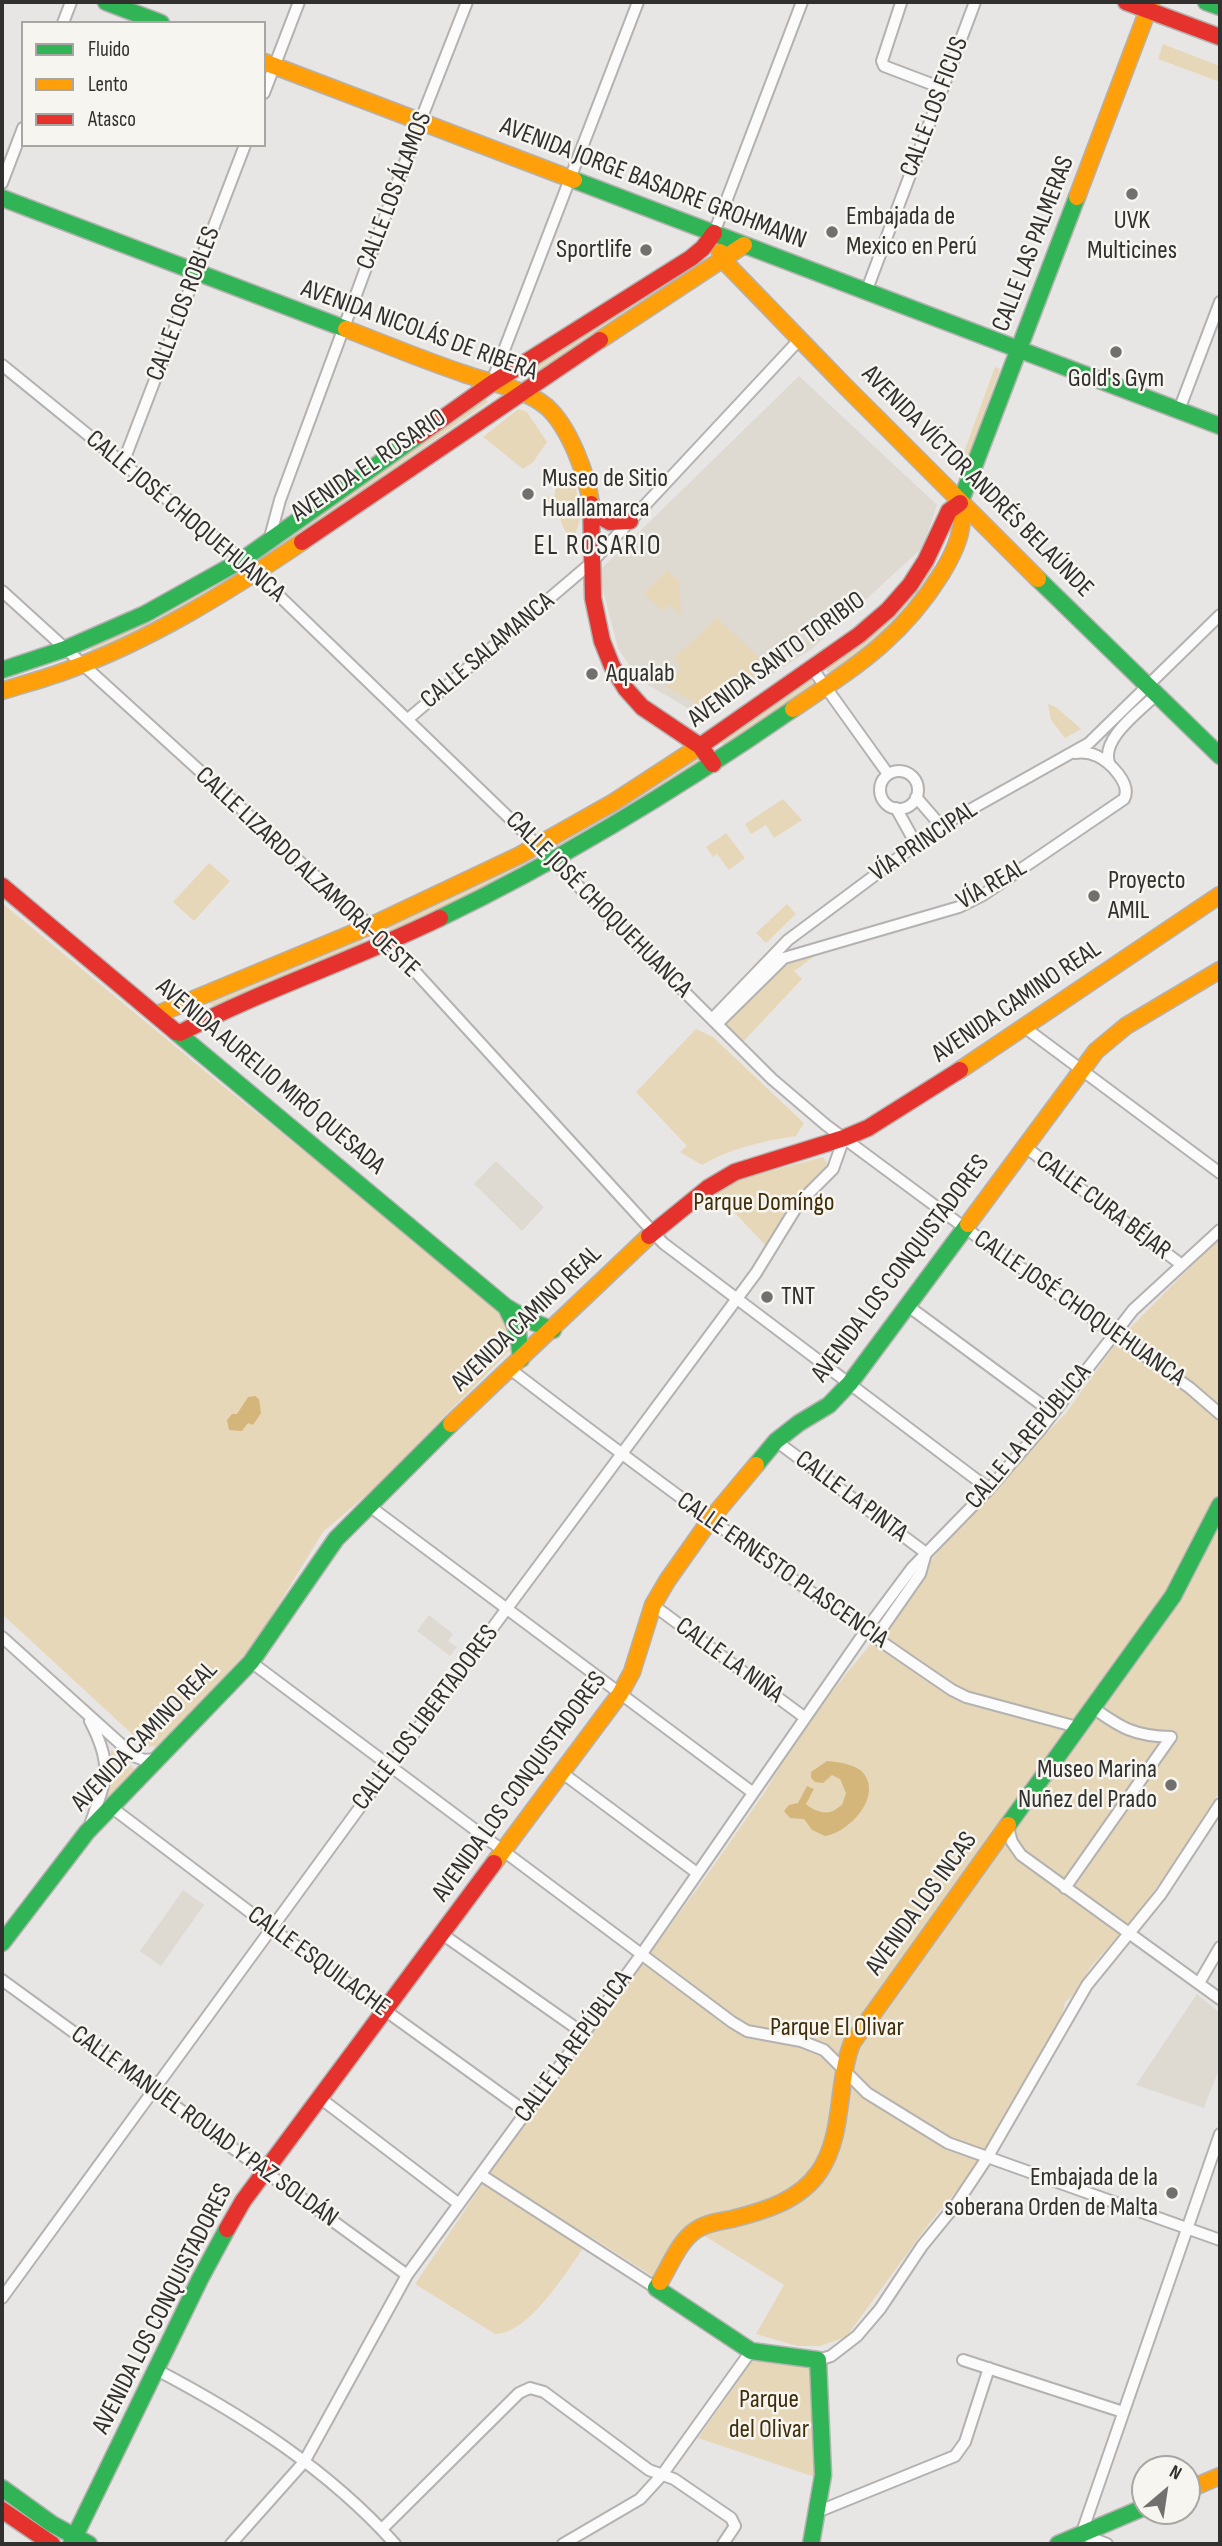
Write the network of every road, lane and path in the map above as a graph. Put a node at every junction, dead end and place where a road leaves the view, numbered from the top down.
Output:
1 (71, 2) edge
2 (106, 2) edge
3 (299, 2) edge
4 (467, 2) edge
5 (638, 2) edge
6 (802, 2) edge
7 (901, 2) edge
8 (975, 2) edge
9 (1126, 2) edge
10 (1206, 2) edge
11 (1150, 6) edge
12 (1220, 7) edge
13 (64, 21) edge
14 (157, 21) edge
15 (1220, 37) edge
16 (269, 64) edge
17 (266, 81) edge
18 (942, 88) junction
19 (420, 122) junction
20 (21, 133) edge
21 (243, 147) edge
22 (570, 178) junction
23 (2, 183) edge
24 (2, 198) edge
25 (714, 233) junction
26 (744, 245) junction
27 (723, 260) junction
28 (196, 273) junction
29 (866, 292) junction
30 (1220, 302) edge
31 (343, 329) junction
32 (799, 340) junction
33 (1020, 350) junction
34 (2, 365) edge
35 (491, 384) junction
36 (522, 392) junction
37 (1180, 410) junction
38 (1220, 426) edge
39 (123, 463) junction
40 (280, 499) junction
41 (960, 503) junction
42 (592, 512) junction
43 (630, 521) junction
44 (294, 524) junction
45 (269, 541) junction
46 (242, 560) junction
47 (926, 560) junction
48 (591, 563) junction
49 (944, 567) junction
50 (256, 573) junction
51 (2, 591) edge
52 (1220, 615) edge
53 (65, 649) junction
54 (82, 665) junction
55 (812, 668) junction
56 (2, 670) edge
57 (826, 686) junction
58 (1152, 690) junction
59 (2, 691) edge
60 (408, 719) junction
61 (700, 746) junction
62 (1072, 754) junction
63 (1220, 756) edge
64 (713, 764) junction
65 (1110, 765) junction
66 (888, 774) junction
67 (916, 797) junction
68 (896, 808) junction
69 (941, 826) junction
70 (916, 844) junction
71 (538, 846) junction
72 (552, 862) junction
73 (2, 886) edge
74 (1220, 895) edge
75 (370, 926) junction
76 (797, 933) junction
77 (389, 943) junction
78 (805, 952) junction
79 (1220, 970) edge
80 (205, 994) junction
81 (158, 1014) junction
82 (215, 1015) junction
83 (715, 1021) junction
84 (1024, 1027) junction
85 (180, 1033) junction
86 (1081, 1069) junction
87 (844, 1138) junction
88 (1024, 1146) junction
89 (1220, 1173) edge
90 (965, 1228) junction
91 (1220, 1230) edge
92 (652, 1233) junction
93 (1182, 1265) junction
94 (736, 1299) junction
95 (908, 1306) junction
96 (506, 1307) junction
97 (553, 1330) junction
98 (1113, 1335) junction
99 (515, 1364) junction
100 (850, 1383) junction
101 (1054, 1413) junction
102 (1220, 1414) edge
103 (776, 1441) junction
104 (620, 1454) junction
105 (989, 1489) junction
106 (1220, 1505) edge
107 (368, 1506) junction
108 (710, 1520) junction
109 (926, 1553) junction
110 (653, 1605) junction
111 (508, 1608) junction
112 (865, 1632) junction
113 (2, 1637) edge
114 (882, 1643) junction
115 (251, 1662) junction
116 (620, 1694) junction
117 (1092, 1707) junction
118 (88, 1716) junction
119 (804, 1717) junction
120 (1077, 1727) junction
121 (156, 1759) junction
122 (390, 1766) junction
123 (561, 1772) junction
124 (752, 1792) junction
125 (1220, 1804) edge
126 (111, 1808) junction
127 (1008, 1828) junction
128 (88, 1832) junction
129 (503, 1851) junction
130 (697, 1873) junction
131 (1065, 1888) junction
132 (8, 1921) edge
133 (271, 1928) junction
134 (1127, 1933) junction
135 (442, 1934) junction
136 (2, 1943) edge
137 (1220, 1947) edge
138 (641, 1955) junction
139 (2, 1980) edge
140 (1199, 1983) junction
141 (1220, 1999) edge
142 (385, 2012) junction
143 (583, 2033) junction
144 (842, 2067) junction
145 (153, 2090) junction
146 (320, 2098) junction
147 (526, 2112) junction
148 (1220, 2134) edge
149 (987, 2158) junction
150 (265, 2172) junction
151 (481, 2175) junction
152 (459, 2204) junction
153 (1186, 2228) junction
154 (1220, 2240) edge
155 (407, 2275) junction
156 (656, 2288) junction
157 (2, 2298) edge
158 (751, 2351) junction
159 (818, 2360) junction
160 (963, 2360) dead end
161 (989, 2368) junction
162 (155, 2369) junction
163 (1123, 2412) junction
164 (304, 2462) junction
165 (662, 2475) junction
166 (1220, 2476) edge
167 (1201, 2484) edge
168 (2, 2488) edge
169 (2, 2510) edge
170 (817, 2512) junction
171 (1131, 2514) edge
172 (382, 2529) junction
173 (1079, 2539) edge
174 (78, 2542) edge
175 (52, 2544) edge
176 (232, 2544) edge
177 (395, 2544) edge
178 (563, 2544) edge
179 (723, 2544) edge
180 (811, 2544) edge
181 (1058, 2544) edge
182 (1107, 2544) edge

1 - 13 street
2 - 14 street
3 - 16 street
4 - 19 street, CALLE LOS ÁLAMOS
5 - 22 street
6 - 25 street
7 - 18 street
8 - 18 street, CALLE LOS FICUS
9 - 11 street
10 - 12 street
11 - 15 street
11 - 33 street, CALLE LAS PALMERAS
16 - 17 street
16 - 19 street, AVENIDA JORGE BASADRE GROHMANN
18 - 29 street, CALLE LOS FICUS
19 - 22 street, AVENIDA JORGE BASADRE GROHMANN
19 - 31 street, CALLE LOS ÁLAMOS
20 - 23 street
21 - 28 street, CALLE LOS ROBLES
22 - 25 street, AVENIDA JORGE BASADRE GROHMANN
22 - 35 street
24 - 28 street, AVENIDA NICOLÁS DE RIBERA
25 - 26 street, AVENIDA JORGE BASADRE GROHMANN
25 - 27 street, AVENIDA VÍCTOR ANDRÉS BELAÚNDE
25 - 35 street, AVENIDA EL ROSARIO
26 - 27 street, AVENIDA EL ROSARIO
26 - 29 street, AVENIDA JORGE BASADRE GROHMANN
27 - 32 street, AVENIDA VÍCTOR ANDRÉS BELAÚNDE
27 - 36 street, AVENIDA EL ROSARIO
28 - 31 street, AVENIDA NICOLÁS DE RIBERA
28 - 39 street, CALLE LOS ROBLES
29 - 33 street, AVENIDA JORGE BASADRE GROHMANN
30 - 37 street
31 - 35 street, AVENIDA NICOLÁS DE RIBERA
31 - 40 street, CALLE LOS ÁLAMOS
32 - 41 street, AVENIDA VÍCTOR ANDRÉS BELAÚNDE
32 - 43 street, CALLE SALAMANCA
33 - 37 street, AVENIDA JORGE BASADRE GROHMANN
33 - 41 street, CALLE LAS PALMERAS
34 - 39 street, CALLE JOSÉ CHOQUEHUANCA
35 - 36 street, AVENIDA NICOLÁS DE RIBERA
35 - 44 street, AVENIDA EL ROSARIO
36 - 42 street, AVENIDA NICOLÁS DE RIBERA
36 - 50 street, AVENIDA EL ROSARIO
37 - 38 street, AVENIDA JORGE BASADRE GROHMANN
39 - 46 street, CALLE JOSÉ CHOQUEHUANCA
40 - 44 street
40 - 45 street, CALLE LOS ÁLAMOS
41 - 47 street, AVENIDA SANTO TORIBIO
41 - 49 street, AVENIDA SANTO TORIBIO
41 - 58 street, AVENIDA VÍCTOR ANDRÉS BELAÚNDE
42 - 43 street
42 - 48 street, AVENIDA NICOLÁS DE RIBERA
43 - 48 street, CALLE SALAMANCA
44 - 45 street, AVENIDA EL ROSARIO
45 - 46 street, AVENIDA EL ROSARIO
46 - 50 street, CALLE JOSÉ CHOQUEHUANCA
46 - 53 street, AVENIDA EL ROSARIO
47 - 49 street
47 - 55 street, AVENIDA SANTO TORIBIO
48 - 60 street, CALLE SALAMANCA
48 - 61 street, AVENIDA NICOLÁS DE RIBERA
49 - 57 street, AVENIDA SANTO TORIBIO
50 - 54 street, AVENIDA EL ROSARIO
50 - 60 street, CALLE JOSÉ CHOQUEHUANCA
51 - 53 street, CALLE LIZARDO ALZAMORA-OESTE
52 - 58 street
53 - 54 street, CALLE LIZARDO ALZAMORA-OESTE
53 - 56 street, AVENIDA EL ROSARIO
54 - 59 street, AVENIDA EL ROSARIO
54 - 75 street, CALLE LIZARDO ALZAMORA-OESTE
55 - 57 street
55 - 61 street, AVENIDA SANTO TORIBIO
57 - 64 street, AVENIDA SANTO TORIBIO
57 - 66 street
58 - 62 street, VÍA PRINCIPAL
58 - 63 street, AVENIDA VÍCTOR ANDRÉS BELAÚNDE
58 - 65 street
60 - 71 street, CALLE JOSÉ CHOQUEHUANCA
61 - 64 street, AVENIDA NICOLÁS DE RIBERA
61 - 71 street, AVENIDA SANTO TORIBIO
62 - 65 street
62 - 69 street, VÍA PRINCIPAL
64 - 72 street, AVENIDA SANTO TORIBIO
65 - 78 street, VÍA REAL
66 - 67 street
66 - 68 street
67 - 68 street
67 - 69 street
68 - 70 street
69 - 70 street, VÍA PRINCIPAL
70 - 76 street, VÍA PRINCIPAL
71 - 72 street, CALLE JOSÉ CHOQUEHUANCA
71 - 75 street, AVENIDA SANTO TORIBIO
72 - 77 street, AVENIDA SANTO TORIBIO
72 - 83 street, CALLE JOSÉ CHOQUEHUANCA
73 - 81 street, AVENIDA AURELIO MIRÓ QUESADA
74 - 84 street, AVENIDA CAMINO REAL
75 - 77 street, CALLE LIZARDO ALZAMORA-OESTE
75 - 80 street, AVENIDA SANTO TORIBIO
76 - 78 street
76 - 83 street, VÍA PRINCIPAL
77 - 82 street, AVENIDA SANTO TORIBIO
77 - 92 street, CALLE LIZARDO ALZAMORA-OESTE
78 - 83 street, VÍA REAL
79 - 86 street, AVENIDA LOS CONQUISTADORES
80 - 81 street, AVENIDA SANTO TORIBIO
80 - 82 street
81 - 85 street, AVENIDA AURELIO MIRÓ QUESADA
82 - 85 street, AVENIDA SANTO TORIBIO
83 - 87 street, CALLE JOSÉ CHOQUEHUANCA
84 - 86 street
84 - 87 street, AVENIDA CAMINO REAL
85 - 96 street, AVENIDA AURELIO MIRÓ QUESADA
86 - 88 street, AVENIDA LOS CONQUISTADORES
86 - 89 street
87 - 90 street, CALLE JOSÉ CHOQUEHUANCA
87 - 92 street, AVENIDA CAMINO REAL
87 - 94 street, CALLE LOS LIBERTADORES
88 - 90 street, AVENIDA LOS CONQUISTADORES
88 - 93 street, CALLE CURA BÉJAR
90 - 95 street, AVENIDA LOS CONQUISTADORES
90 - 98 street, CALLE JOSÉ CHOQUEHUANCA
91 - 93 street, CALLE LA REPÚBLICA
92 - 94 street, CALLE LIZARDO ALZAMORA-OESTE
92 - 97 street, AVENIDA CAMINO REAL
93 - 98 street, CALLE LA REPÚBLICA
94 - 100 street, CALLE LIZARDO ALZAMORA-OESTE
94 - 104 street, CALLE LOS LIBERTADORES
95 - 100 street, AVENIDA LOS CONQUISTADORES
95 - 101 street
96 - 97 street, AVENIDA AURELIO MIRÓ QUESADA
96 - 99 street, AVENIDA AURELIO MIRÓ QUESADA
97 - 99 street, AVENIDA CAMINO REAL
98 - 101 street, CALLE LA REPÚBLICA
98 - 102 street, CALLE JOSÉ CHOQUEHUANCA
99 - 104 street, CALLE ERNESTO PLASCENCIA
99 - 107 street, AVENIDA CAMINO REAL
100 - 103 street, AVENIDA LOS CONQUISTADORES
100 - 105 street, CALLE LIZARDO ALZAMORA-OESTE
101 - 105 street, CALLE LA REPÚBLICA
103 - 108 street, AVENIDA LOS CONQUISTADORES
103 - 109 street, CALLE LA PINTA
104 - 108 street, CALLE ERNESTO PLASCENCIA
104 - 111 street, CALLE LOS LIBERTADORES
105 - 109 street, CALLE LA REPÚBLICA
106 - 117 street, AVENIDA LOS INCAS
107 - 111 street
107 - 115 street, AVENIDA CAMINO REAL
108 - 110 street, AVENIDA LOS CONQUISTADORES
108 - 112 street, CALLE ERNESTO PLASCENCIA
109 - 112 street, CALLE LA REPÚBLICA
109 - 114 street, CALLE LA REPÚBLICA
110 - 116 street, AVENIDA LOS CONQUISTADORES
110 - 119 street, CALLE LA NIÑA
111 - 116 street
111 - 122 street, CALLE LOS LIBERTADORES
112 - 114 street, CALLE ERNESTO PLASCENCIA
112 - 119 street, CALLE LA REPÚBLICA
113 - 118 street
114 - 120 street, CALLE ERNESTO PLASCENCIA
115 - 121 street, AVENIDA CAMINO REAL
115 - 122 street
116 - 123 street, AVENIDA LOS CONQUISTADORES
116 - 124 street
117 - 120 street, AVENIDA LOS INCAS
117 - 131 street
118 - 121 street
118 - 128 street
119 - 124 street, CALLE LA REPÚBLICA
120 - 127 street, AVENIDA LOS INCAS
121 - 126 street, AVENIDA CAMINO REAL
122 - 129 street
122 - 133 street, CALLE LOS LIBERTADORES
123 - 129 street, AVENIDA LOS CONQUISTADORES
123 - 130 street
124 - 130 street, CALLE LA REPÚBLICA
125 - 134 street
126 - 128 street, AVENIDA CAMINO REAL
126 - 133 street, CALLE ESQUILACHE
127 - 131 street
127 - 144 street, AVENIDA LOS INCAS
128 - 132 street, AVENIDA CAMINO REAL
129 - 135 street, AVENIDA LOS CONQUISTADORES
129 - 138 street
130 - 138 street, CALLE LA REPÚBLICA
131 - 134 street
132 - 136 street, AVENIDA CAMINO REAL
133 - 142 street, CALLE ESQUILACHE
133 - 145 street, CALLE LOS LIBERTADORES
134 - 140 street
134 - 149 street
135 - 142 street, AVENIDA LOS CONQUISTADORES
135 - 143 street
137 - 140 street
138 - 143 street, CALLE LA REPÚBLICA
138 - 144 street
139 - 145 street, CALLE MANUEL ROUAD Y PAZ SOLDÁN
140 - 141 street
142 - 146 street, AVENIDA LOS CONQUISTADORES
142 - 147 street, CALLE ESQUILACHE
143 - 147 street, CALLE LA REPÚBLICA
144 - 149 street
144 - 156 street, AVENIDA LOS INCAS
145 - 150 street, CALLE MANUEL ROUAD Y PAZ SOLDÁN
145 - 157 street, CALLE LOS LIBERTADORES
146 - 150 street, AVENIDA LOS CONQUISTADORES
146 - 152 street
147 - 151 street, CALLE LA REPÚBLICA
148 - 153 street
149 - 153 street
149 - 159 street
150 - 155 street, CALLE MANUEL ROUAD Y PAZ SOLDÁN
150 - 162 street, AVENIDA LOS CONQUISTADORES
151 - 152 street, CALLE LA REPÚBLICA
151 - 156 street
152 - 155 street, CALLE LA REPÚBLICA
153 - 154 street
153 - 163 street
155 - 164 street, CALLE LA REPÚBLICA
156 - 158 street
158 - 159 street
158 - 165 street
159 - 170 street
160 - 161 street
161 - 163 street
161 - 170 street
162 - 164 street
162 - 174 street, AVENIDA LOS CONQUISTADORES
163 - 173 street
164 - 172 street
164 - 176 street, CALLE LA REPÚBLICA
165 - 172 street
165 - 178 street
165 - 179 street
166 - 167 street
168 - 174 street
169 - 175 street
170 - 180 street
171 - 173 street
172 - 177 street
173 - 181 street
173 - 182 street

